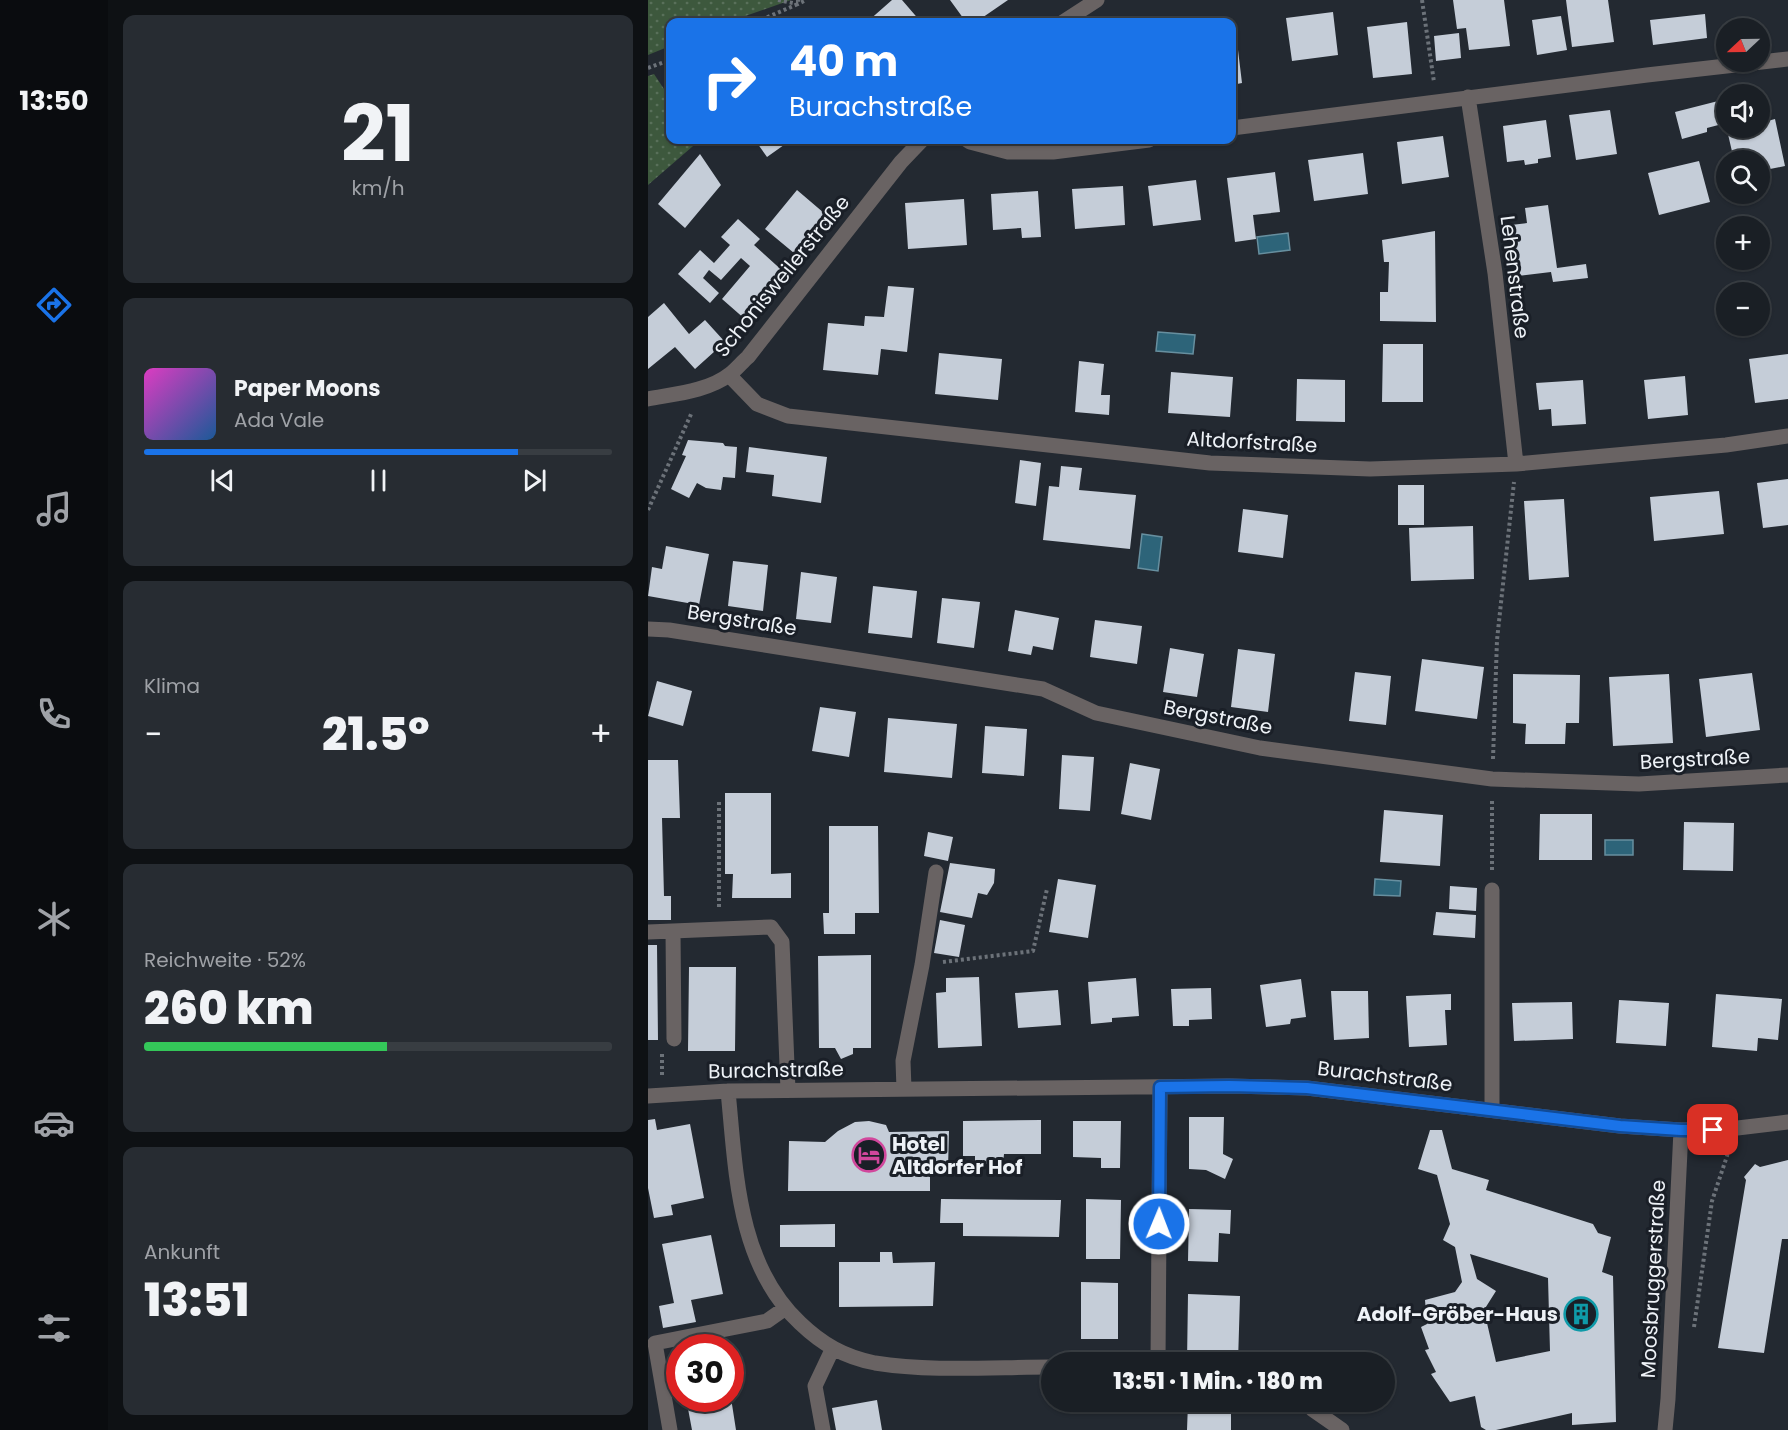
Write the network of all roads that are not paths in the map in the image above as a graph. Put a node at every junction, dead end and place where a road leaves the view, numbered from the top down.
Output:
1 (1096, 0) edge
2 (1069, 18) edge
3 (1788, 59) edge
4 (1467, 97) junction
5 (1236, 127) edge
6 (918, 144) edge
7 (978, 144) edge
8 (1117, 144) edge
9 (729, 375) junction
10 (648, 399) edge
11 (1788, 436) edge
12 (1516, 464) junction
13 (648, 630) edge
14 (1788, 775) edge
15 (936, 872) dead end
16 (1492, 890) road end
17 (673, 931) junction
18 (648, 932) edge
19 (674, 1039) road end
20 (1160, 1087) junction
21 (904, 1089) junction
22 (788, 1090) junction
23 (728, 1091) junction
24 (655, 1095) edge
25 (1492, 1109) junction
26 (1788, 1122) edge
27 (1681, 1130) junction
28 (784, 1308) junction
29 (651, 1343) edge
30 (832, 1350) junction
31 (1158, 1352) edge
32 (1041, 1367) edge
33 (1316, 1412) edge
34 (670, 1430) edge
35 (823, 1430) edge
36 (1342, 1430) edge
37 (1665, 1430) edge

1 - 2 street
3 - 4 street
4 - 5 street
4 - 12 street, Lehenstraße
6 - 9 street, Schonisweilerstraße
7 - 8 street
9 - 10 street, Schonisweilerstraße
9 - 12 street, Altdorfstraße
11 - 12 street, Altdorfstraße
13 - 14 street, Bergstraße
15 - 21 street
16 - 25 street
17 - 18 street
17 - 19 street
17 - 22 street
20 - 21 street, Burachstraße
20 - 25 street, Burachstraße
20 - 31 street
21 - 22 street, Burachstraße
22 - 23 street, Burachstraße
23 - 24 street, Burachstraße
23 - 28 street
25 - 27 street, Burachstraße
26 - 27 street, Burachstraße
27 - 37 street, Moosbruggerstraße
28 - 29 street
28 - 30 street
29 - 34 street
30 - 32 street
30 - 35 street
33 - 36 street

